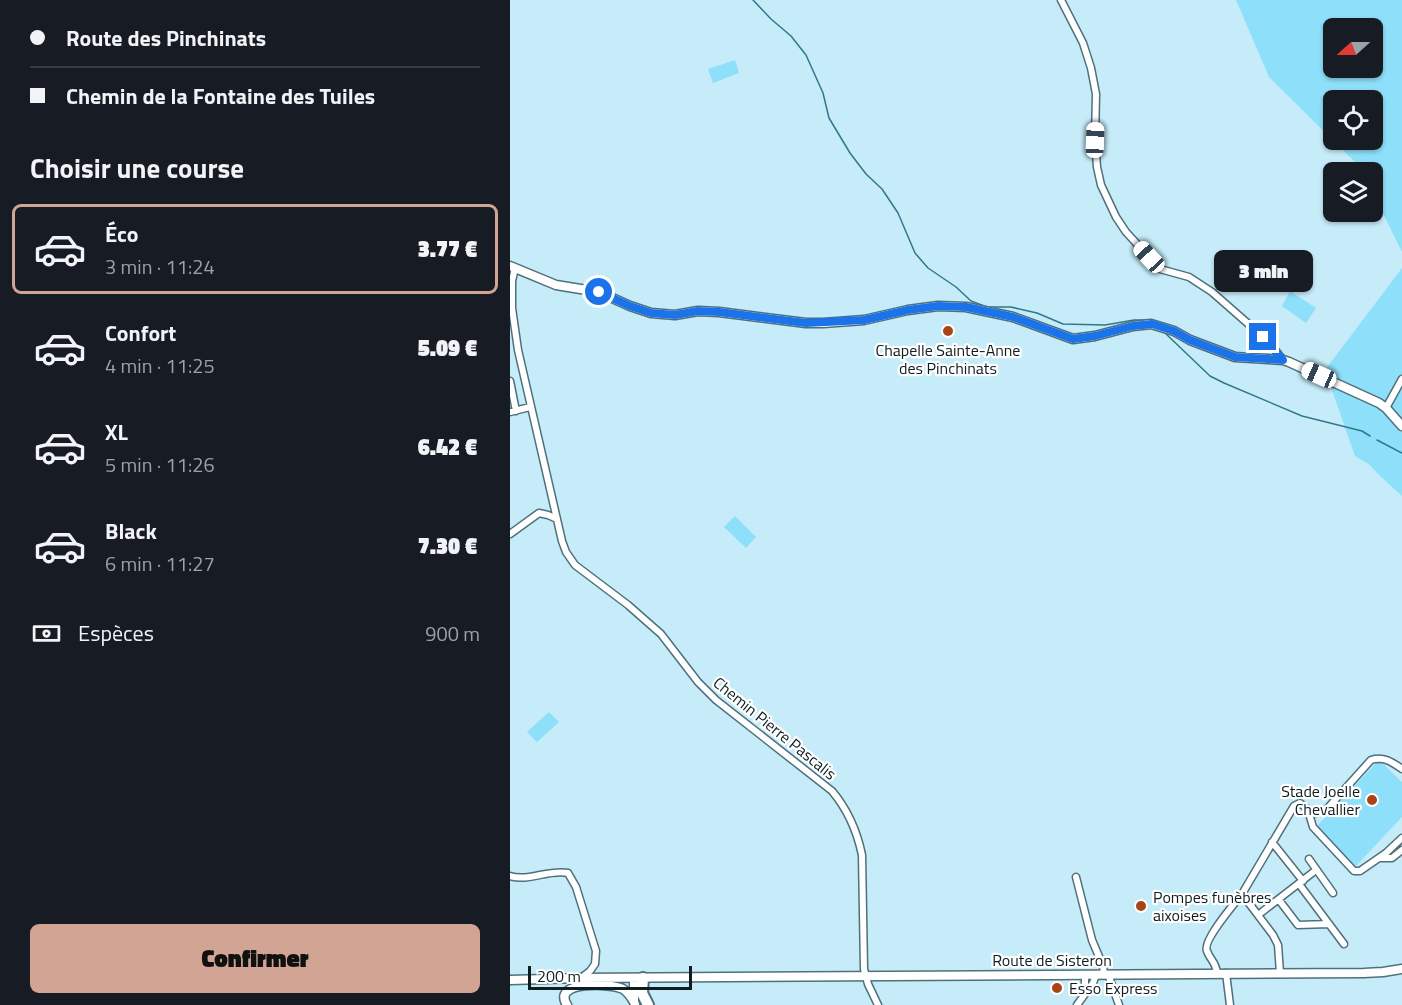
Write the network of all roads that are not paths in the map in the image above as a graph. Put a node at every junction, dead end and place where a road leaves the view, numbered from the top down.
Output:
1 (1061, 0) edge
2 (513, 267) edge
3 (1283, 360) junction
4 (1402, 379) edge
5 (510, 381) edge
6 (530, 407) junction
7 (1386, 408) junction
8 (513, 411) edge
9 (1402, 426) edge
10 (557, 519) junction
11 (510, 534) edge
12 (1402, 769) edge
13 (1311, 811) junction
14 (1402, 838) edge
15 (1272, 842) junction
16 (1402, 850) edge
17 (1376, 858) junction
18 (1309, 860) dead end
19 (1317, 870) junction
20 (510, 876) edge
21 (1076, 877) dead end
22 (1301, 882) junction
23 (1333, 893) dead end
24 (1242, 894) junction
25 (1279, 900) junction
26 (1258, 915) junction
27 (1329, 924) junction
28 (1344, 945) dead end
29 (1402, 969) edge
30 (1217, 973) junction
31 (1226, 973) junction
32 (1280, 973) junction
33 (1085, 975) junction
34 (1102, 975) junction
35 (865, 976) junction
36 (581, 978) junction
37 (510, 980) edge
38 (538, 980) junction
39 (638, 981) junction
40 (1085, 995) junction
41 (567, 1005) edge
42 (635, 1005) edge
43 (648, 1005) edge
44 (878, 1005) edge
45 (1077, 1005) edge
46 (1119, 1005) edge
47 (1230, 1005) edge

1 - 3 street
2 - 3 street
2 - 6 street, Chemin Pierre Pascalis
3 - 7 street
4 - 7 street
5 - 8 street
6 - 8 street
6 - 10 street, Chemin Pierre Pascalis
7 - 9 street
10 - 11 street
10 - 35 street, Chemin Pierre Pascalis
12 - 13 street
13 - 15 street
13 - 17 street
14 - 17 street
15 - 22 street
15 - 24 street
16 - 17 street
18 - 19 street
19 - 22 street
19 - 23 street
20 - 36 street
21 - 34 street
22 - 25 street
22 - 27 street
24 - 26 street
24 - 30 street
25 - 26 street
25 - 27 street
26 - 32 street
27 - 28 street
29 - 32 street, Route de Sisteron
30 - 31 street, Route de Sisteron
30 - 34 street, Route de Sisteron
31 - 32 street, Route de Sisteron
31 - 47 street
33 - 34 street, Route de Sisteron
33 - 35 street, Route de Sisteron
33 - 40 street
34 - 40 street
34 - 46 street
35 - 39 street, Route de Sisteron
35 - 44 street
36 - 38 street, Route de Sisteron
36 - 39 street, Route de Sisteron
37 - 38 street, Route de Sisteron
38 - 39 street, Route de Sisteron
39 - 42 street
39 - 43 highway
40 - 45 street
41 - 42 street

